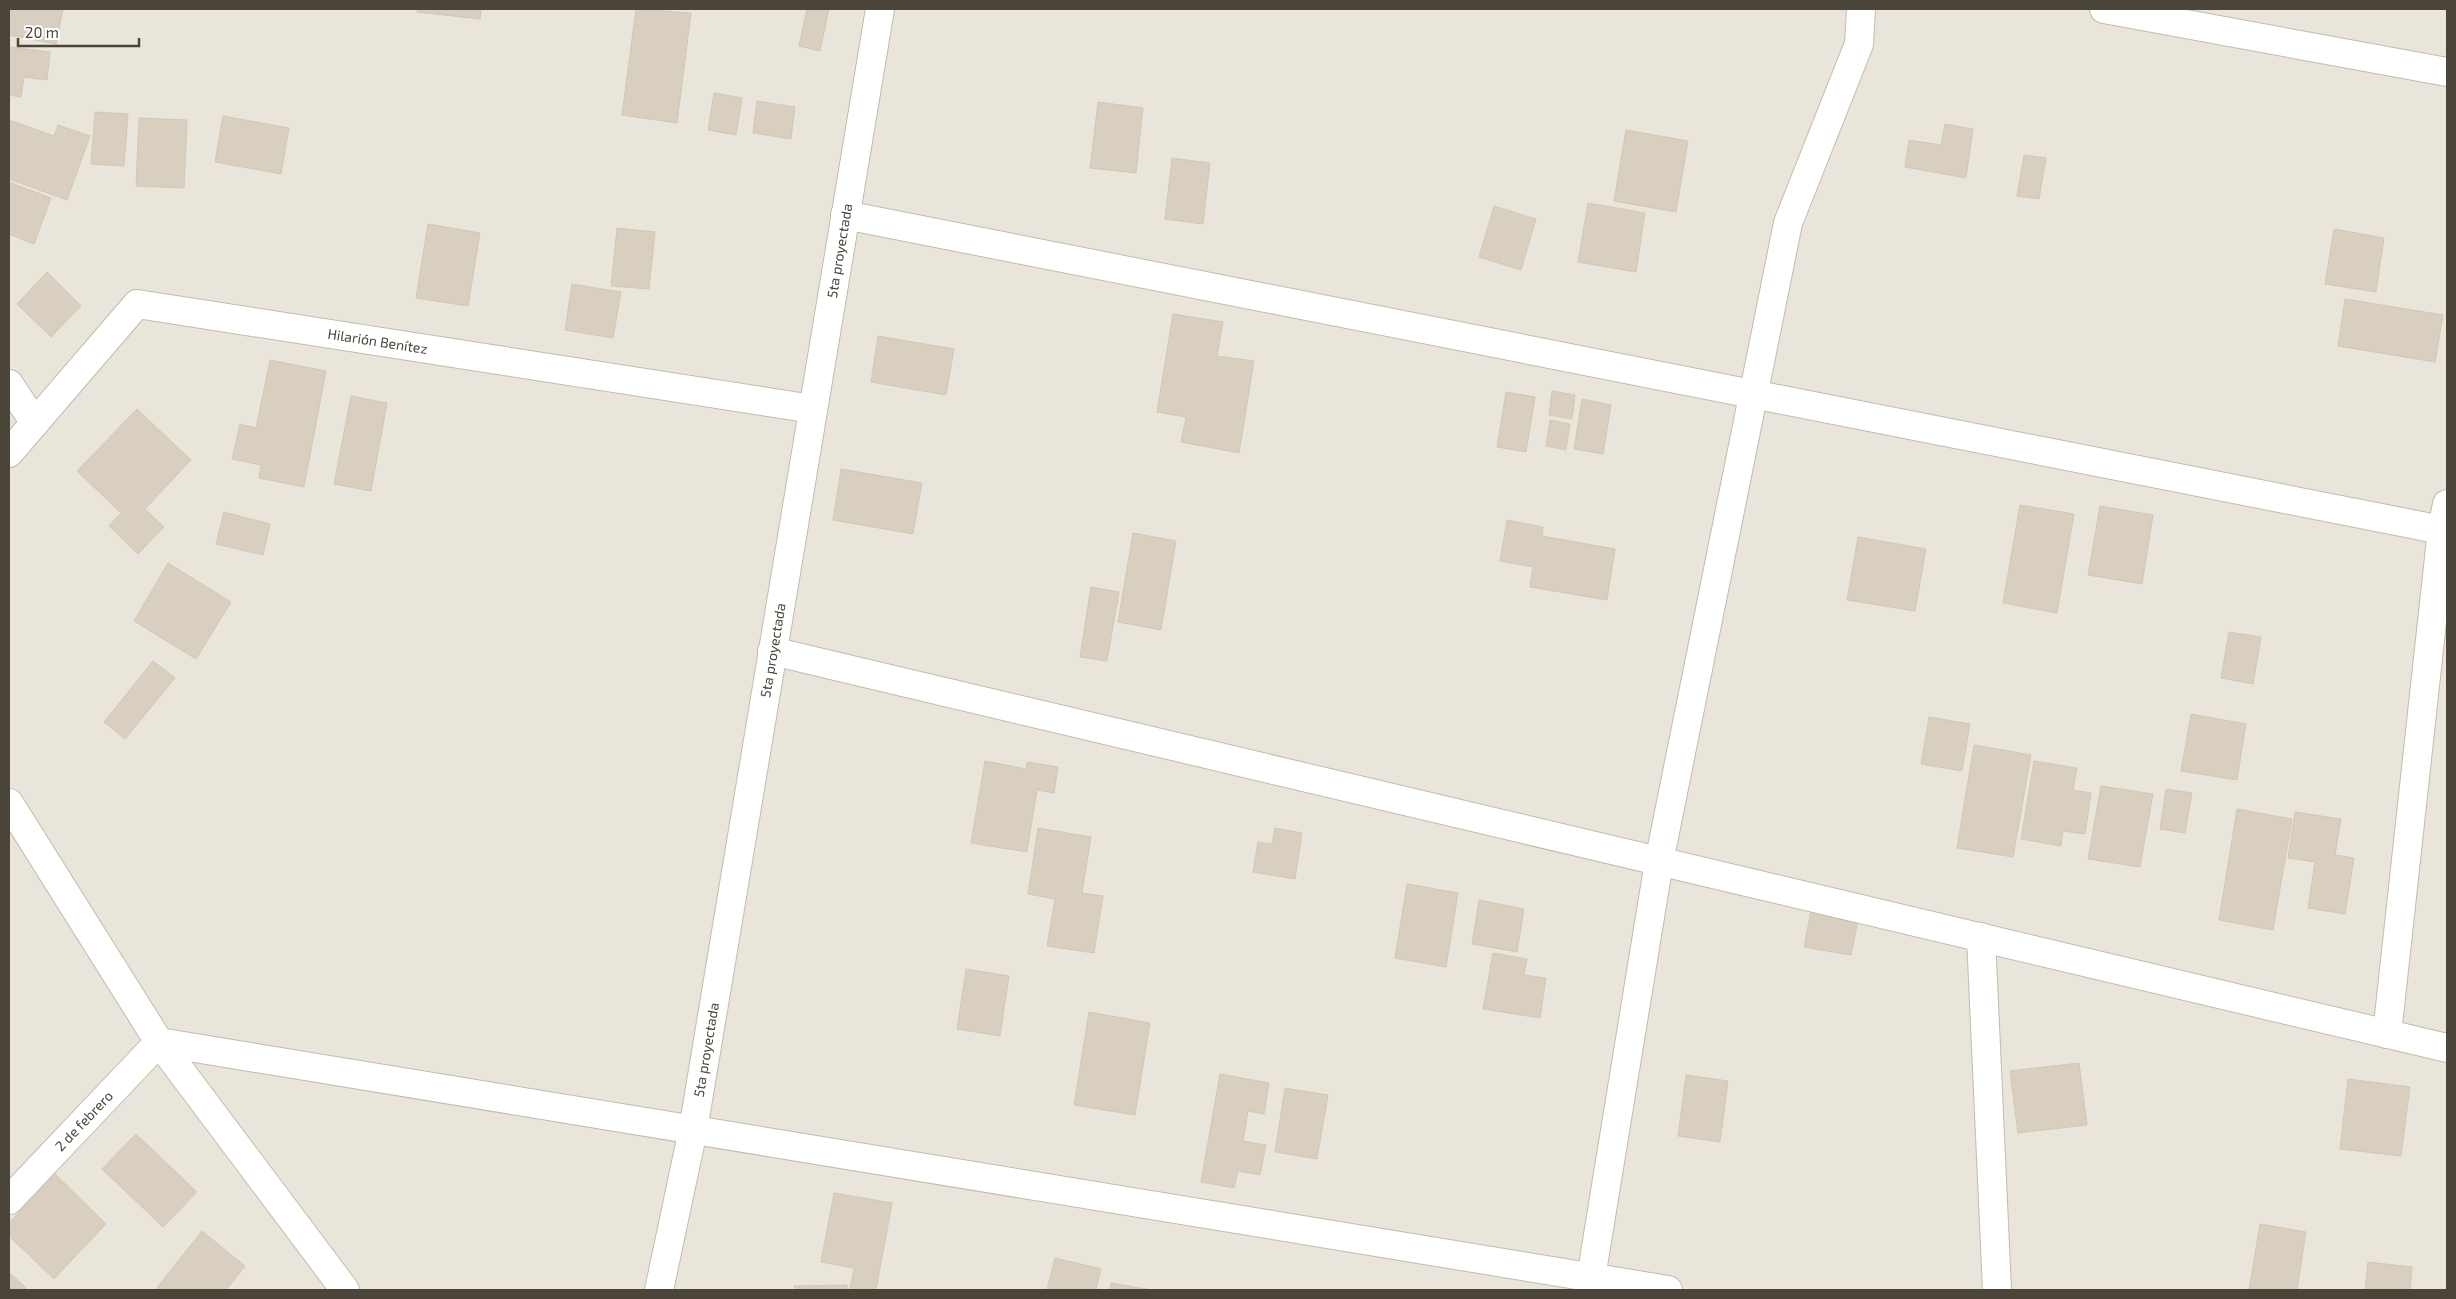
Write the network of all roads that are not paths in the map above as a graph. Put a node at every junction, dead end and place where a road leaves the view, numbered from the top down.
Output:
1 (880, 9) edge
2 (1861, 9) edge
3 (2104, 9) edge
4 (2447, 72) edge
5 (846, 215) junction
6 (9, 384) edge
7 (1753, 393) junction
8 (813, 409) junction
9 (35, 423) junction
10 (9, 453) edge
11 (2446, 522) edge
12 (772, 651) junction
13 (9, 803) edge
14 (1659, 862) junction
15 (1981, 938) junction
16 (2387, 1034) junction
17 (160, 1042) junction
18 (2447, 1048) edge
19 (693, 1130) junction
20 (9, 1200) edge
21 (1590, 1285) edge
22 (345, 1290) edge
23 (659, 1290) edge
24 (1668, 1290) edge
25 (1998, 1290) edge

1 - 5 street, 5ta proyectada
2 - 7 street
3 - 4 street
5 - 7 street
5 - 8 street, 5ta proyectada
6 - 9 street
7 - 11 street
7 - 14 street
8 - 9 street, Hilarión Benítez
8 - 12 street, 5ta proyectada
9 - 10 street, Hilarión Benítez
11 - 16 street
12 - 14 street
12 - 19 street, 5ta proyectada
13 - 17 street
14 - 15 street
14 - 21 street
15 - 16 street
15 - 25 street
16 - 18 street
17 - 19 street
17 - 20 street, 2 de febrero
17 - 22 street
19 - 21 street
19 - 23 street, 5ta proyectada
21 - 24 street

